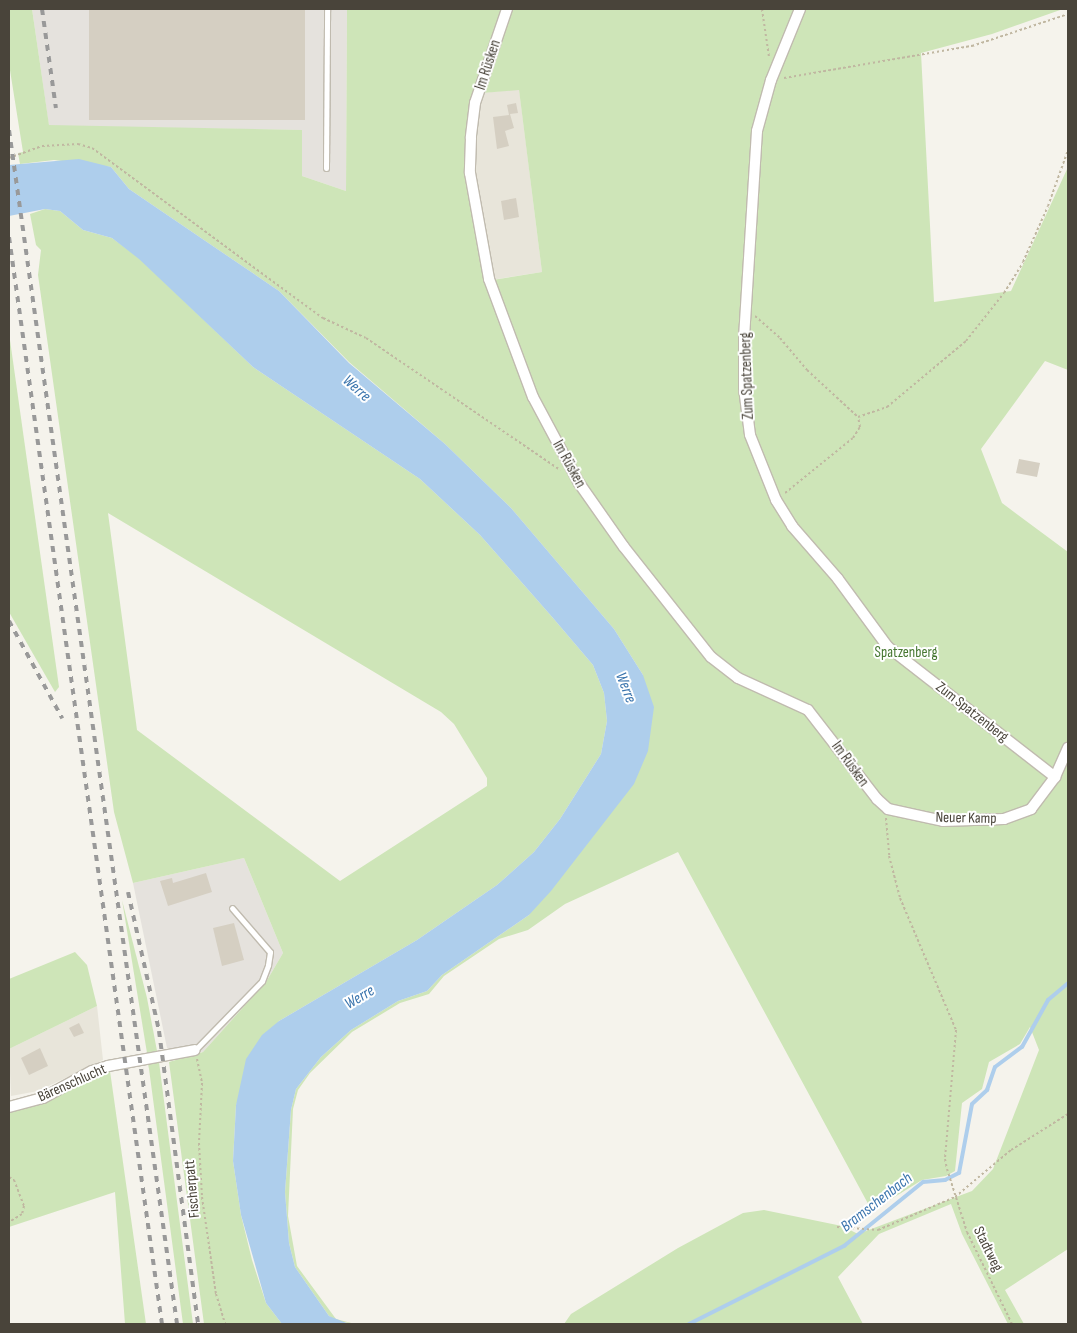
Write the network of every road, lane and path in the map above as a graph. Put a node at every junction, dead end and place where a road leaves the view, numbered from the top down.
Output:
1 (327, 9) edge
2 (506, 9) edge
3 (762, 9) edge
4 (800, 9) edge
5 (1068, 14) edge
6 (772, 80) junction
7 (1068, 150) edge
8 (9, 158) edge
9 (326, 168) dead end
10 (746, 308) junction
11 (858, 417) junction
12 (563, 472) dead end
13 (776, 500) junction
14 (1068, 748) edge
15 (1055, 777) junction
16 (888, 809) junction
17 (232, 908) dead end
18 (195, 1050) junction
19 (9, 1107) edge
20 (1068, 1114) edge
21 (9, 1177) edge
22 (955, 1197) junction
23 (9, 1222) edge
24 (837, 1227) dead end
25 (225, 1324) edge
26 (1012, 1324) edge

1 - 9 lane
2 - 16 street, Im Rüsken
3 - 6 path
4 - 6 street, Zum Spatzenberg
5 - 6 path
6 - 10 street, Zum Spatzenberg
7 - 11 path
8 - 12 path
10 - 11 path
10 - 13 street, Zum Spatzenberg
11 - 13 path
13 - 15 street, Zum Spatzenberg
14 - 15 street, Neuer Kamp
15 - 16 street, Neuer Kamp
16 - 22 path, Stadtweg
17 - 18 lane
18 - 19 street, Bärenschlucht
18 - 25 path, Fischerpatt
20 - 22 path
21 - 23 path
22 - 24 path
22 - 26 path, Stadtweg

